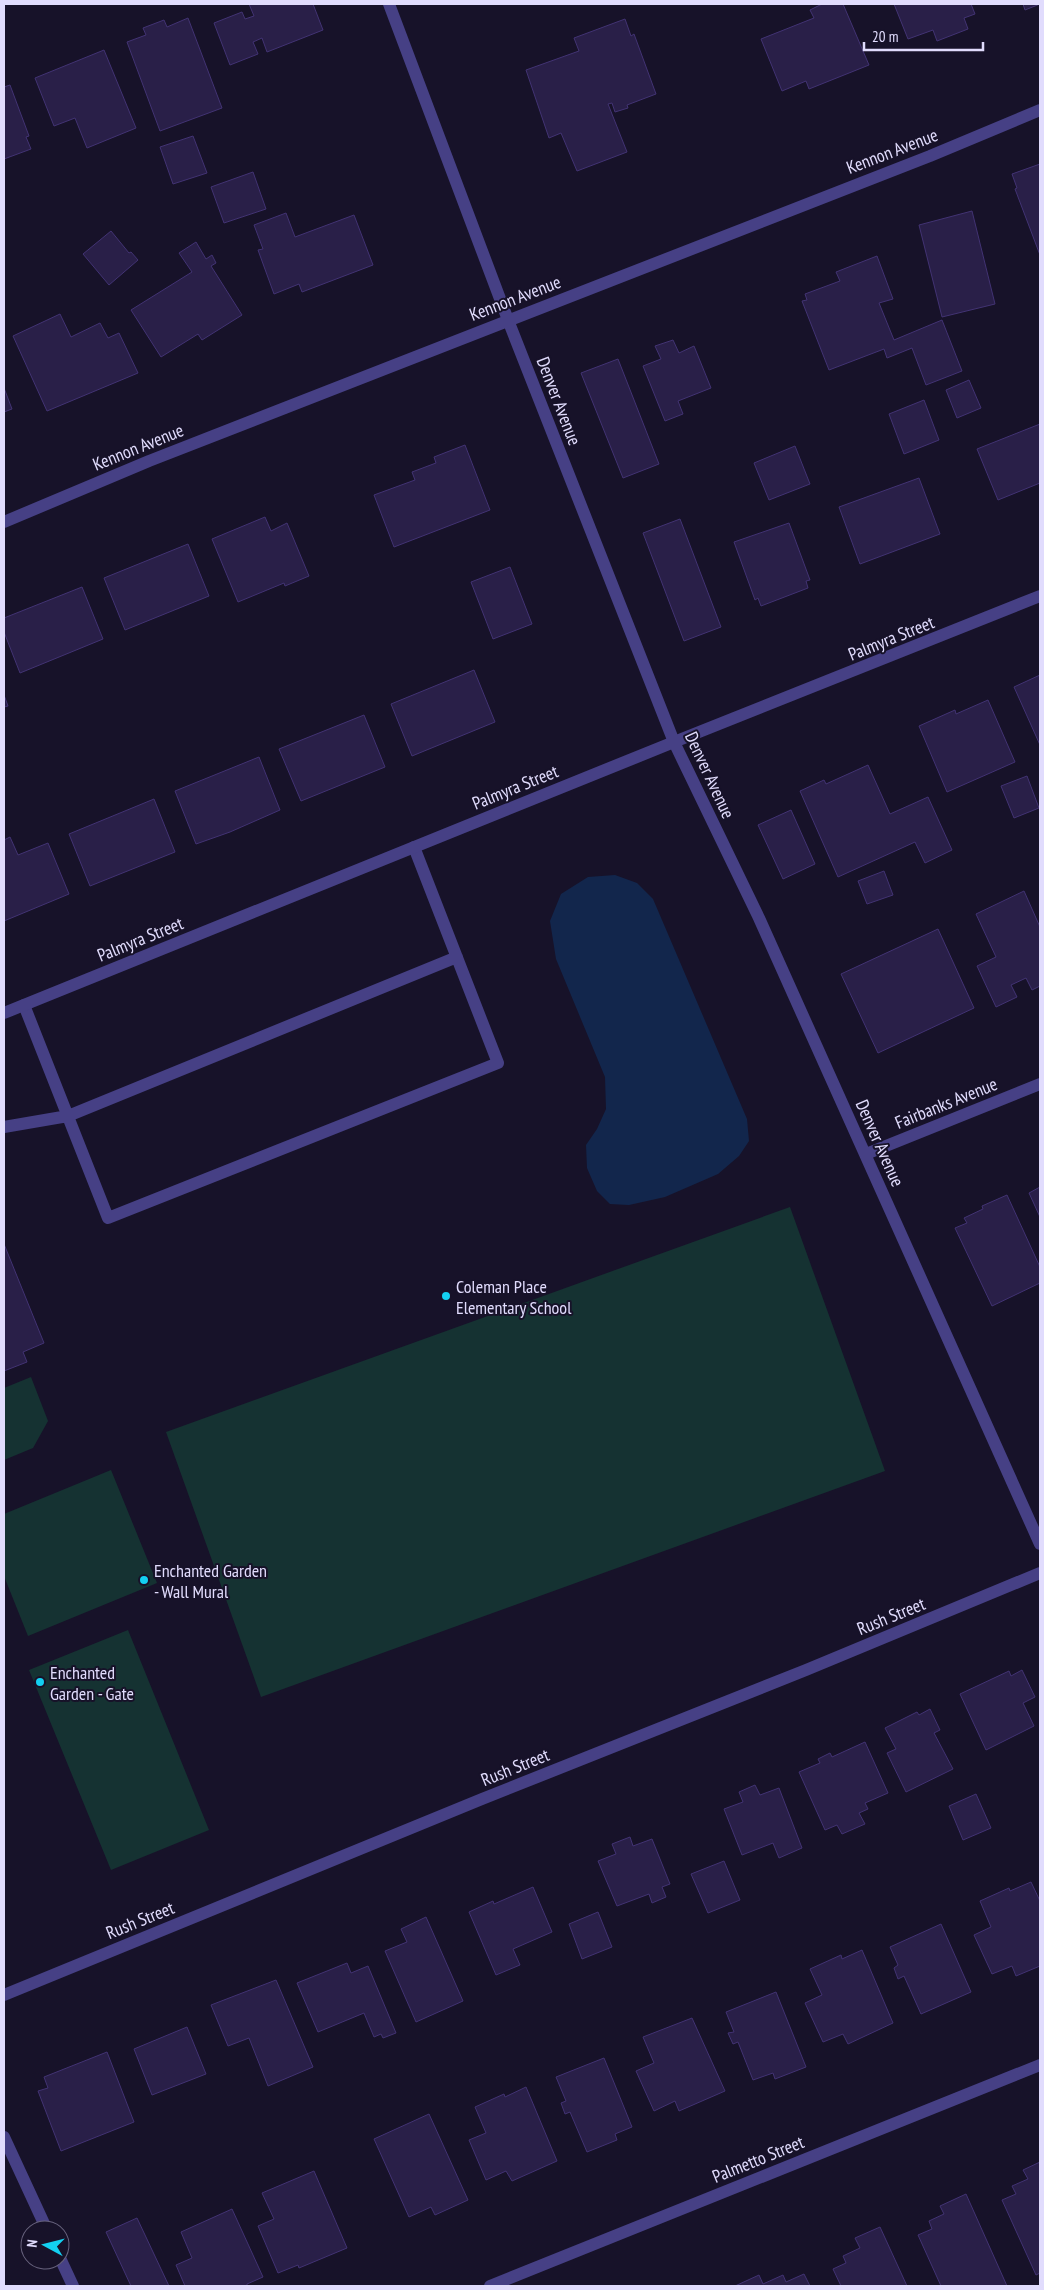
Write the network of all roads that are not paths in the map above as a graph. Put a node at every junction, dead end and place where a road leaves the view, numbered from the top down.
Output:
1 (389, 4) edge
2 (1040, 110) edge
3 (508, 320) junction
4 (4, 522) edge
5 (1040, 596) edge
6 (674, 742) junction
7 (414, 847) junction
8 (457, 958) junction
9 (24, 1005) junction
10 (4, 1013) edge
11 (1040, 1084) edge
12 (68, 1116) junction
13 (4, 1127) edge
14 (866, 1154) junction
15 (1040, 1544) edge
16 (1040, 1573) edge
17 (4, 1996) edge
18 (1040, 2065) edge
19 (4, 2137) edge
20 (42, 2220) edge
21 (66, 2270) edge
22 (73, 2286) edge
23 (490, 2286) edge

1 - 3 street, Denver Avenue
2 - 3 street, Kennon Avenue
3 - 4 street, Kennon Avenue
3 - 6 street, Denver Avenue
5 - 6 street, Palmyra Street
6 - 7 street, Palmyra Street
6 - 14 street, Denver Avenue
7 - 8 street
7 - 9 street, Palmyra Street
8 - 12 street
8 - 12 street
9 - 10 street, Palmyra Street
9 - 12 street
11 - 14 street, Fairbanks Avenue
12 - 13 street
14 - 15 street, Denver Avenue
16 - 17 street, Rush Street
18 - 23 street, Palmetto Street
19 - 20 street
21 - 22 street

